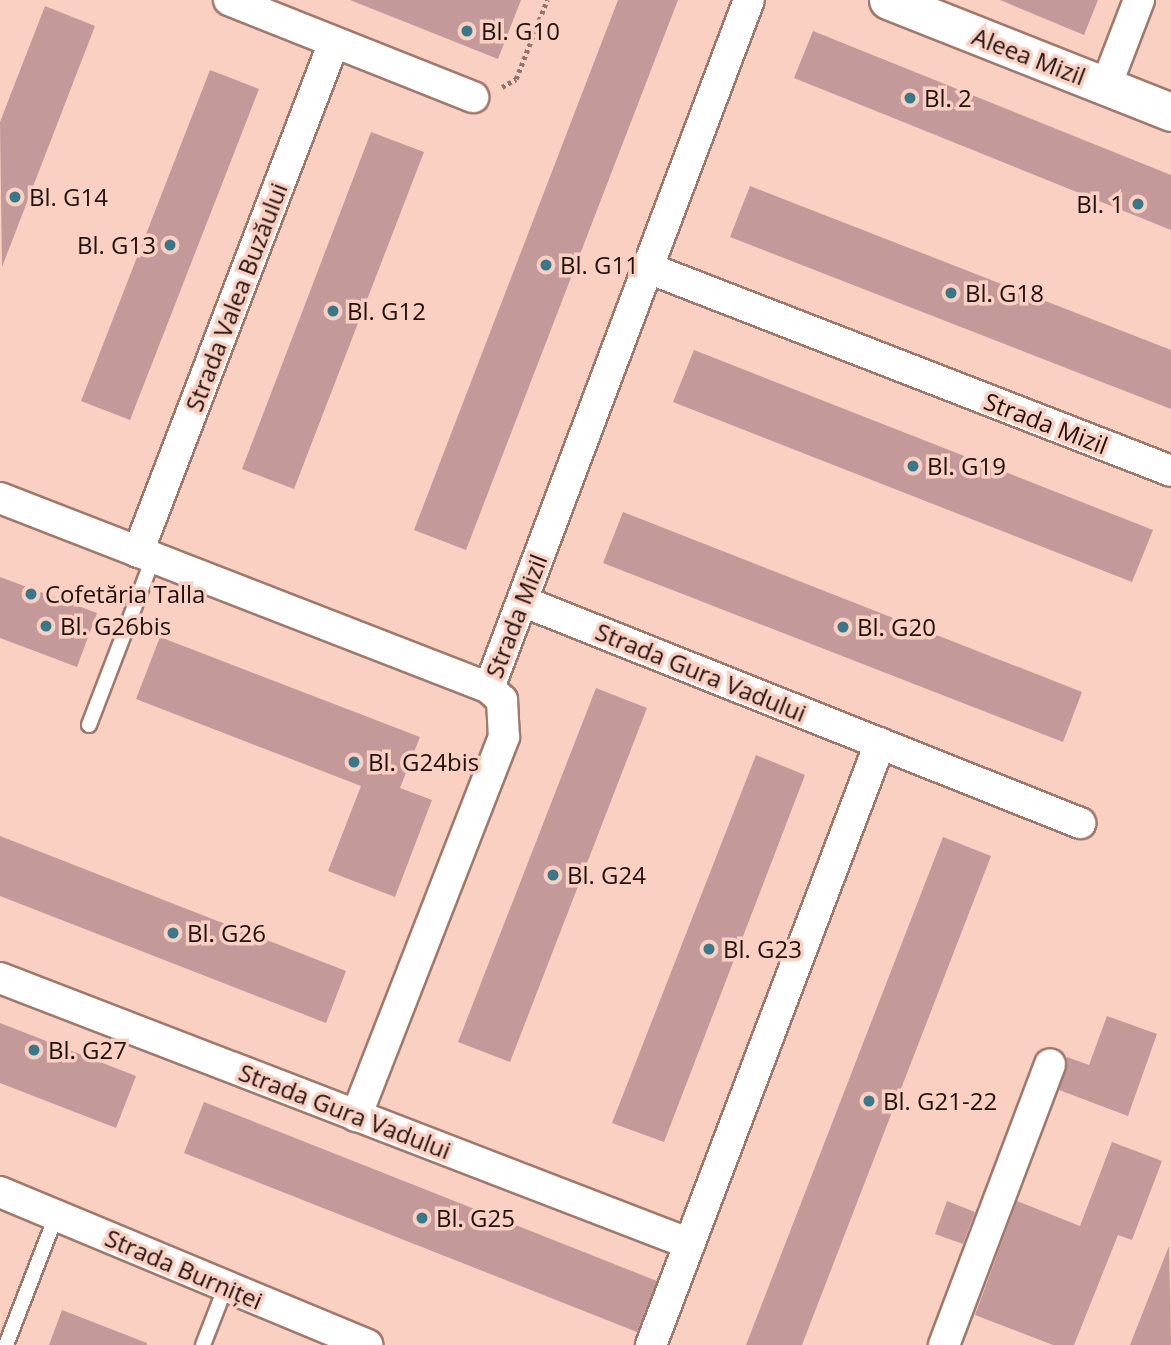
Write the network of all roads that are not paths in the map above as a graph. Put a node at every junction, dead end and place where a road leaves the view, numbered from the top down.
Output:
1 (229, 0) edge
2 (749, 0) edge
3 (888, 0) edge
4 (1139, 0) edge
5 (334, 42) junction
6 (1106, 86) junction
7 (473, 97) road end
8 (1171, 112) edge
9 (648, 268) junction
10 (1171, 471) edge
11 (0, 498) edge
12 (146, 555) junction
13 (522, 601) junction
14 (489, 688) junction
15 (89, 725) dead end
16 (880, 743) junction
17 (1080, 823) dead end
18 (0, 978) edge
19 (1050, 1064) dead end
20 (356, 1116) junction
21 (0, 1192) edge
22 (56, 1216) junction
23 (690, 1244) junction
24 (226, 1286) junction
25 (6, 1345) edge
26 (203, 1345) edge
27 (367, 1345) edge
28 (651, 1345) edge
29 (944, 1345) edge

1 - 5 street
2 - 9 street, Strada Mizil
3 - 6 street, Aleea Mizil
4 - 6 street
5 - 7 street
5 - 12 street, Strada Valea Buzăului
6 - 8 street, Aleea Mizil
9 - 10 street, Strada Mizil
9 - 13 street, Strada Mizil
11 - 12 street
12 - 14 street
12 - 15 lane
13 - 14 street, Strada Mizil
13 - 16 street, Strada Gura Vadului
14 - 20 street, Strada Mizil
16 - 17 street, Strada Gura Vadului
16 - 23 street
18 - 20 street, Strada Gura Vadului
19 - 29 street
20 - 23 street, Strada Gura Vadului
21 - 22 street, Strada Burniței
22 - 24 street, Strada Burniței
22 - 25 lane
23 - 28 street
24 - 26 lane
24 - 27 street, Strada Burniței

